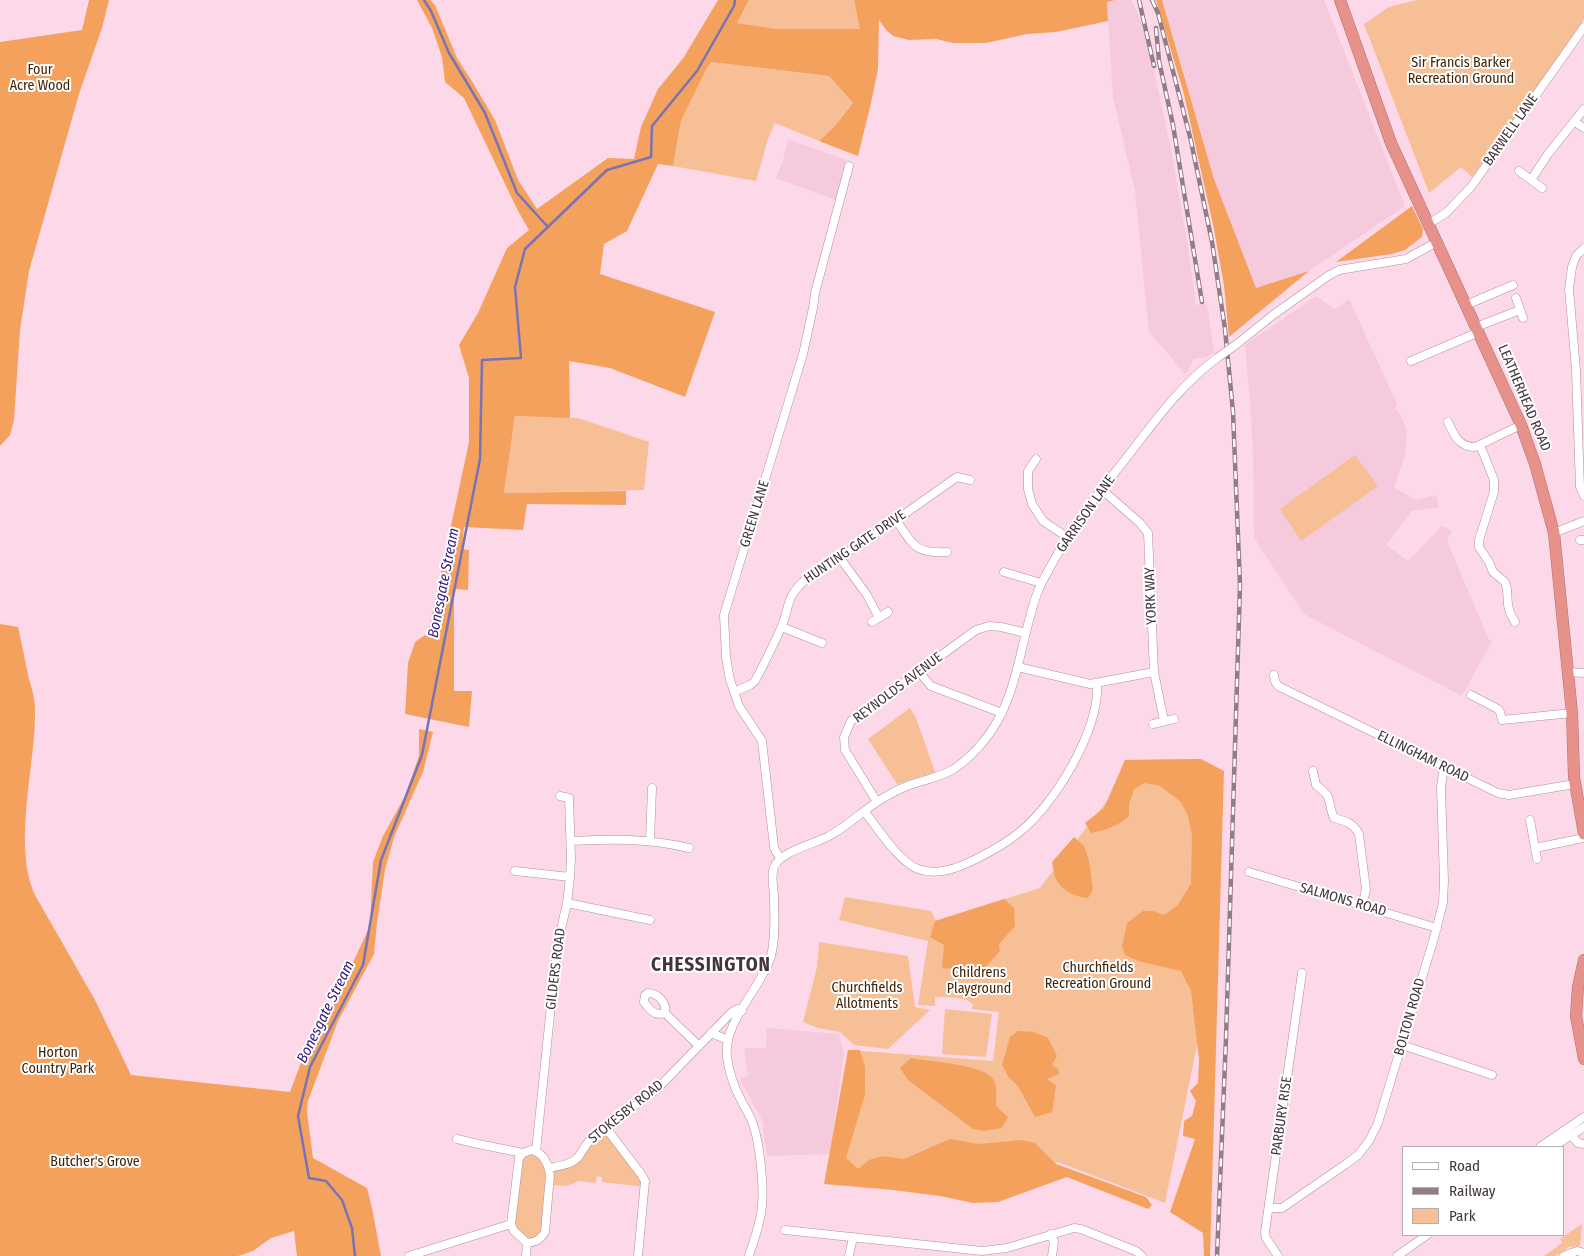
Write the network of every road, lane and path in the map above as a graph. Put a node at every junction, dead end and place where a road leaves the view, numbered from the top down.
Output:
1 (1340, 0) edge
2 (1584, 27) edge
3 (1584, 109) edge
4 (1575, 122) junction
5 (1584, 128) edge
6 (848, 166) dead end
7 (1518, 172) dead end
8 (1531, 180) junction
9 (1542, 188) dead end
10 (1428, 224) junction
11 (1437, 242) junction
12 (1584, 248) edge
13 (1513, 285) dead end
14 (1516, 298) dead end
15 (1466, 305) junction
16 (1520, 310) junction
17 (1523, 318) dead end
18 (1478, 330) junction
19 (1411, 361) dead end
20 (1580, 370) edge
21 (1448, 422) dead end
22 (1521, 425) junction
23 (1480, 445) junction
24 (1036, 459) dead end
25 (970, 480) dead end
26 (1101, 489) junction
27 (1584, 496) edge
28 (896, 520) junction
29 (1584, 520) edge
30 (1554, 533) junction
31 (1067, 537) junction
32 (947, 552) dead end
33 (840, 558) junction
34 (1004, 572) dead end
35 (1041, 584) junction
36 (888, 612) dead end
37 (1515, 622) dead end
38 (782, 627) junction
39 (1026, 633) junction
40 (822, 643) dead end
41 (1018, 667) junction
42 (918, 672) junction
43 (1154, 672) junction
44 (1568, 672) junction
45 (1584, 673) edge
46 (1274, 675) dead end
47 (1097, 683) junction
48 (734, 692) junction
49 (1470, 695) dead end
50 (1002, 713) junction
51 (1572, 713) junction
52 (1174, 719) dead end
53 (1164, 721) junction
54 (1152, 724) dead end
55 (1444, 767) junction
56 (1313, 771) dead end
57 (1575, 784) junction
58 (652, 788) dead end
59 (560, 796) dead end
60 (578, 796) dead end
61 (569, 798) junction
62 (877, 802) junction
63 (864, 811) junction
64 (1530, 820) dead end
65 (1584, 834) edge
66 (1584, 838) edge
67 (650, 840) junction
68 (571, 841) junction
69 (689, 848) dead end
70 (1535, 848) junction
71 (781, 858) junction
72 (1537, 859) dead end
73 (523, 863) dead end
74 (1249, 872) dead end
75 (570, 877) junction
76 (566, 903) junction
77 (1362, 906) junction
78 (650, 920) dead end
79 (1437, 928) junction
80 (1584, 960) edge
81 (1302, 973) dead end
82 (742, 1011) junction
83 (665, 1013) dead end
84 (711, 1033) junction
85 (728, 1040) junction
86 (1402, 1045) junction
87 (1583, 1045) edge
88 (699, 1046) junction
89 (1584, 1059) edge
90 (1492, 1075) dead end
91 (1584, 1117) edge
92 (1584, 1127) edge
93 (606, 1128) junction
94 (1571, 1135) junction
95 (458, 1139) dead end
96 (1584, 1144) edge
97 (1541, 1146) edge
98 (1554, 1146) edge
99 (536, 1151) junction
100 (523, 1152) junction
101 (549, 1168) junction
102 (1269, 1208) junction
103 (511, 1224) junction
104 (785, 1230) dead end
105 (1051, 1234) junction
106 (1418, 1236) edge
107 (1426, 1236) edge
108 (853, 1238) junction
109 (527, 1243) junction
110 (949, 1252) edge
111 (1584, 1253) edge
112 (423, 1254) edge
113 (408, 1256) edge
114 (526, 1256) edge
115 (638, 1256) edge
116 (749, 1256) edge
117 (849, 1256) edge
118 (1052, 1256) edge
119 (1142, 1256) edge
120 (1278, 1256) edge
121 (1390, 1256) edge
122 (1397, 1256) edge
123 (1564, 1256) edge

1 - 10 highway, LEATHERHEAD ROAD
2 - 10 street, BARWELL LANE
3 - 4 street
4 - 5 street
4 - 8 street
6 - 48 street, GREEN LANE
7 - 8 street
8 - 9 street
10 - 11 highway, LEATHERHEAD ROAD
11 - 15 highway, LEATHERHEAD ROAD
11 - 26 street, GARRISON LANE, bridge
12 - 20 street
13 - 15 street
14 - 16 street
15 - 18 highway, LEATHERHEAD ROAD
16 - 17 street
16 - 18 street
18 - 19 street
18 - 22 highway, LEATHERHEAD ROAD
20 - 27 street
21 - 23 street
22 - 23 street
22 - 30 highway, LEATHERHEAD ROAD
23 - 37 street
24 - 31 street
25 - 28 street, HUNTING GATE DRIVE
26 - 31 street, GARRISON LANE
26 - 43 street, YORK WAY
28 - 32 street
28 - 33 street, HUNTING GATE DRIVE
29 - 30 street
30 - 44 highway, LEATHERHEAD ROAD
31 - 35 street, GARRISON LANE
33 - 36 street
33 - 38 street, HUNTING GATE DRIVE
34 - 35 street
35 - 39 street, GARRISON LANE
38 - 40 street
38 - 48 street, HUNTING GATE DRIVE
39 - 41 street, GARRISON LANE
39 - 42 street, REYNOLDS AVENUE
41 - 47 street
41 - 50 street, GARRISON LANE
42 - 50 street
42 - 62 street, REYNOLDS AVENUE
43 - 47 street
43 - 53 street, YORK WAY
44 - 45 street
44 - 51 highway, LEATHERHEAD ROAD
46 - 55 street, ELLINGHAM ROAD
47 - 63 street
48 - 71 street, GREEN LANE
49 - 51 street
50 - 62 street, GARRISON LANE
51 - 57 highway, LEATHERHEAD ROAD
52 - 53 street
53 - 54 street
55 - 57 street, ELLINGHAM ROAD
55 - 79 street, BOLTON ROAD
56 - 77 street
57 - 65 highway, LEATHERHEAD ROAD
58 - 67 street
59 - 61 street
60 - 61 street
61 - 68 street, GILDERS ROAD
62 - 63 street, GARRISON LANE
63 - 71 street, GARRISON LANE
64 - 70 street
66 - 70 street
67 - 68 street
67 - 69 street
68 - 75 street, GILDERS ROAD
70 - 72 street
71 - 82 street
73 - 75 street
74 - 77 street, SALMONS ROAD
75 - 76 street, GILDERS ROAD
76 - 78 street
76 - 99 street, GILDERS ROAD
77 - 79 street, SALMONS ROAD
79 - 86 street, BOLTON ROAD
80 - 87 highway
81 - 102 street, PARBURY RISE
82 - 84 street, STOKESBY ROAD
82 - 85 street
83 - 88 street
84 - 85 street
84 - 88 street, STOKESBY ROAD
85 - 116 street
86 - 90 street
86 - 102 street, BOLTON ROAD
87 - 89 highway
88 - 93 street, STOKESBY ROAD
91 - 97 street
92 - 94 street
93 - 101 street, STOKESBY ROAD
93 - 115 street
94 - 96 street
94 - 98 street
95 - 100 street
99 - 100 street
99 - 101 street
100 - 103 street
101 - 109 street
102 - 120 street, PARBURY RISE
103 - 109 street
103 - 112 street
104 - 108 street
105 - 110 street
105 - 118 street
105 - 119 street
106 - 121 street
107 - 122 street
108 - 110 street
108 - 117 street
109 - 114 street
111 - 123 street
112 - 113 street

